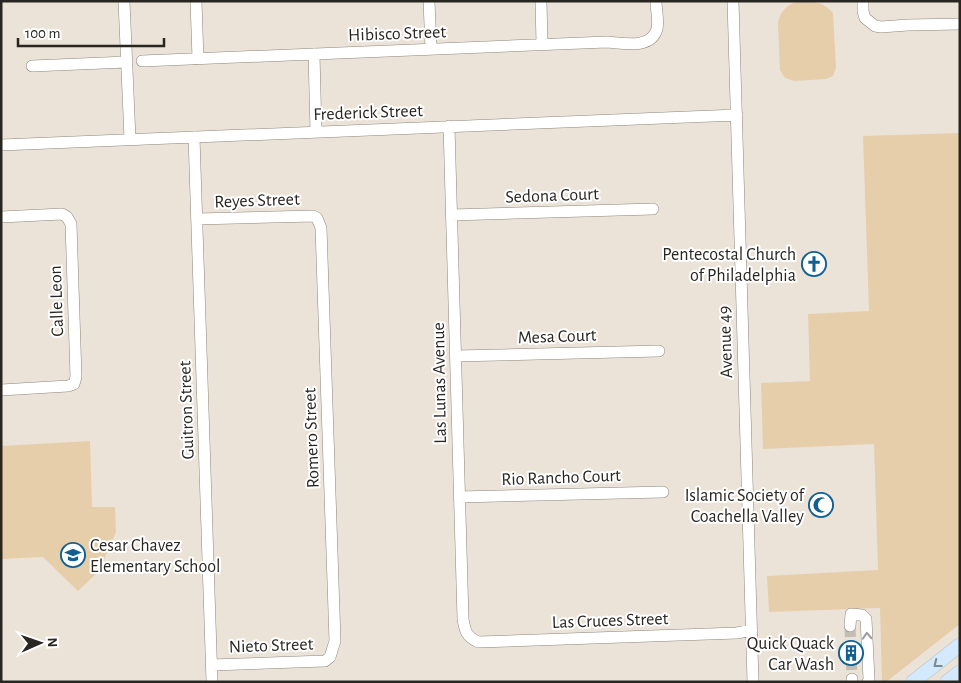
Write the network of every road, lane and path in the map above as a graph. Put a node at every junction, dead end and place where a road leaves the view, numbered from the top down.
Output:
1 (124, 1) edge
2 (196, 1) edge
3 (429, 1) edge
4 (541, 1) edge
5 (656, 1) edge
6 (733, 1) edge
7 (863, 1) edge
8 (960, 24) edge
9 (542, 44) junction
10 (431, 49) junction
11 (314, 54) junction
12 (198, 59) junction
13 (142, 61) dead end
14 (127, 62) junction
15 (32, 66) dead end
16 (737, 115) junction
17 (449, 126) junction
18 (316, 132) junction
19 (194, 137) junction
20 (130, 140) junction
21 (1, 145) edge
22 (653, 209) dead end
23 (1, 216) edge
24 (452, 216) junction
25 (317, 218) joint
26 (197, 219) junction
27 (659, 351) dead end
28 (456, 356) junction
29 (1, 390) edge
30 (663, 492) dead end
31 (459, 498) junction
32 (850, 626) dead end
33 (752, 630) junction
34 (470, 638) joint
35 (960, 645) edge
36 (330, 657) joint
37 (212, 664) junction
38 (960, 672) edge
39 (212, 682) edge
40 (753, 682) edge
41 (868, 682) edge
42 (913, 682) edge
43 (947, 682) edge

1 - 14 street
2 - 12 street
3 - 10 street
4 - 9 street
5 - 9 street, Hibisco Street
6 - 16 street, Avenue 49
7 - 8 street
9 - 10 street, Hibisco Street
10 - 11 street, Hibisco Street
11 - 12 street, Hibisco Street
11 - 18 street
12 - 13 street, Hibisco Street
14 - 15 street
14 - 20 street
16 - 17 street, Frederick Street
16 - 33 street, Avenue 49
17 - 18 street, Frederick Street
17 - 24 street, Las Lunas Avenue
18 - 19 street, Frederick Street
19 - 20 street, Frederick Street
19 - 26 street, Guitron Street
20 - 21 street, Frederick Street
22 - 24 street, Sedona Court
23 - 29 street, Calle Leon
24 - 28 street, Las Lunas Avenue
25 - 26 street, Reyes Street
25 - 36 street, Romero Street
26 - 37 street, Guitron Street
27 - 28 street, Mesa Court
28 - 31 street, Las Lunas Avenue
30 - 31 street, Rio Rancho Court
31 - 34 street, Las Lunas Avenue
41 -> 32 street
33 - 34 street, Las Cruces Street
33 - 40 street, Avenue 49
35 -> 42 main road
36 - 37 street, Nieto Street
37 - 39 street, Guitron Street
38 - 43 main road

